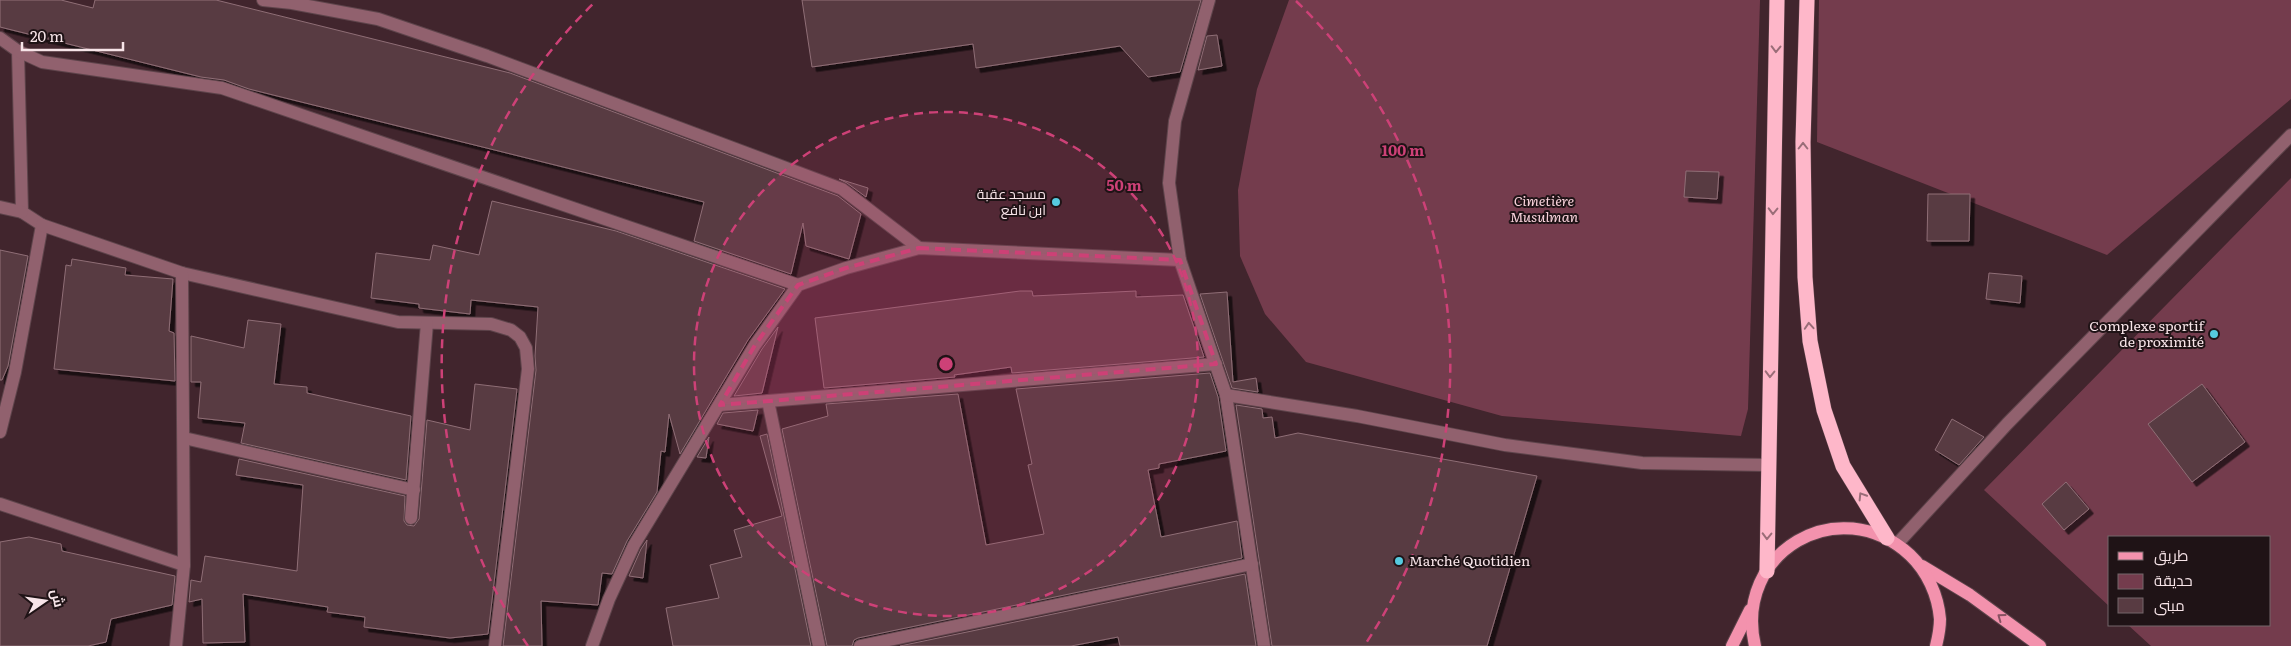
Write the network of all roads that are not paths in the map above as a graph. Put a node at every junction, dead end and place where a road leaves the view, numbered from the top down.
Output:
1 (263, 0) edge
2 (1209, 0) edge
3 (1777, 0) edge
4 (1807, 0) edge
5 (0, 38) edge
6 (18, 51) junction
7 (2291, 135) edge
8 (0, 207) edge
9 (22, 212) junction
10 (42, 225) junction
11 (919, 248) junction
12 (1180, 260) junction
13 (182, 273) junction
14 (798, 285) junction
15 (427, 323) junction
16 (1216, 364) junction
17 (1226, 395) junction
18 (768, 401) junction
19 (720, 405) junction
20 (0, 432) edge
21 (184, 438) junction
22 (1768, 465) junction
23 (414, 490) junction
24 (0, 504) edge
25 (411, 518) dead end
26 (1892, 541) junction
27 (1252, 564) junction
28 (184, 565) junction
29 (1921, 565) junction
30 (1767, 571) junction
31 (1752, 605) junction
32 (1751, 628) junction
33 (176, 646) edge
34 (495, 646) edge
35 (592, 646) edge
36 (819, 646) edge
37 (860, 646) edge
38 (1264, 646) edge
39 (1732, 646) edge
40 (1751, 646) edge
41 (1755, 646) edge
42 (1936, 646) edge
43 (2040, 646) edge

1 - 11 street
2 - 12 street
3 -> 22 highway
26 -> 4 highway
5 - 6 street
6 - 9 street
6 - 14 street
7 - 26 street
8 - 9 street
9 - 10 street
10 - 13 street
10 - 20 street
11 - 12 street
11 - 14 street
12 - 16 street
13 - 15 street
13 - 21 street
14 - 19 street
15 - 23 street
15 - 34 street
16 - 17 street
16 - 18 street
17 - 22 street
17 - 27 street
18 - 19 street
18 - 36 street
19 - 35 street
21 - 23 street
21 - 28 street
22 -> 30 highway
23 - 25 street
24 - 28 street
26 - 29 main road
26 - 30 main road
27 - 37 street
27 - 38 street
28 - 33 street
29 - 42 main road
43 -> 29 main road
30 - 31 main road
31 - 32 main road
31 - 39 main road
32 - 40 street
32 - 41 main road

